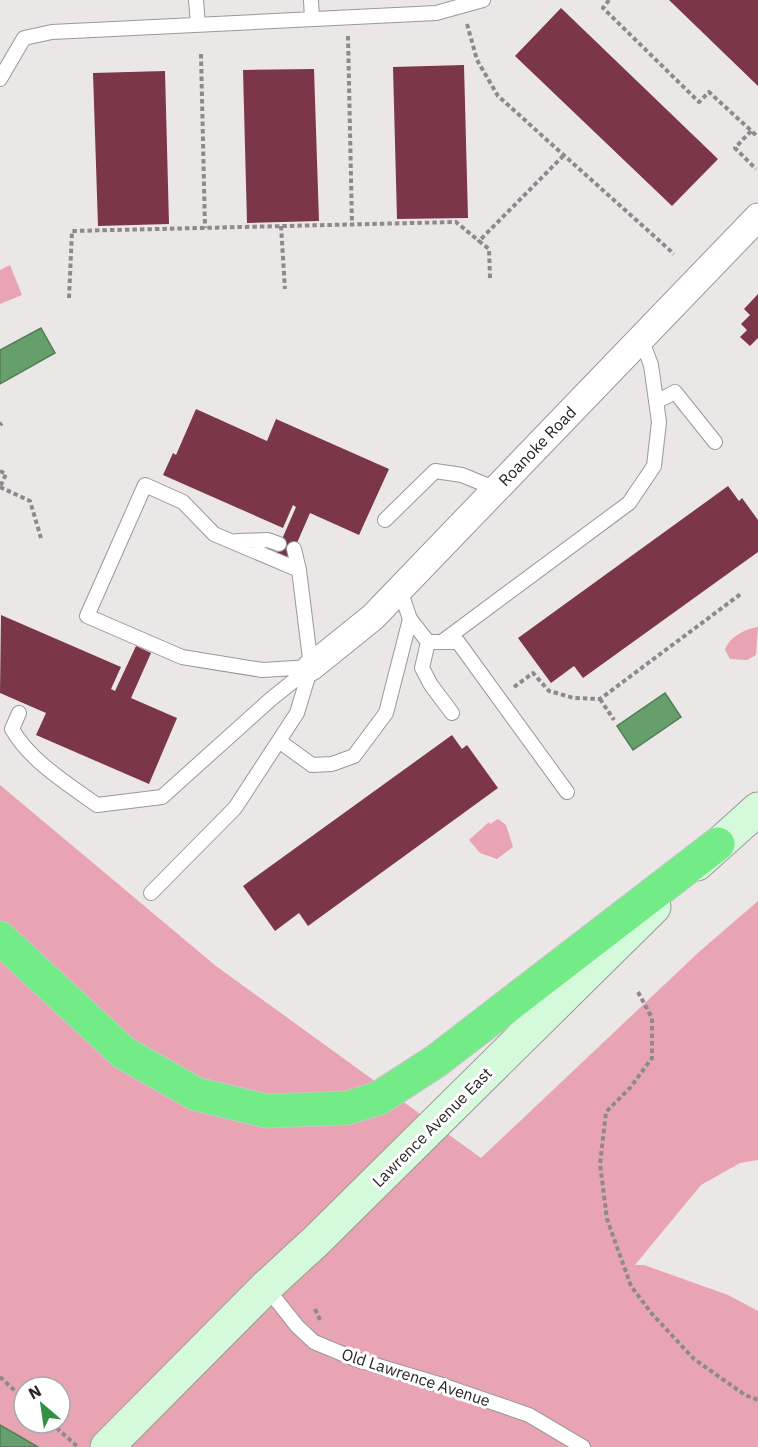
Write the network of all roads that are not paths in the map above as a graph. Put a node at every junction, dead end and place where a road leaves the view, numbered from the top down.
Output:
1 (196, 0) edge
2 (311, 0) edge
3 (483, 0) edge
4 (312, 19) junction
5 (198, 25) junction
6 (0, 79) edge
7 (758, 218) edge
8 (641, 339) junction
9 (656, 402) junction
10 (715, 442) dead end
11 (495, 489) junction
12 (385, 520) dead end
13 (231, 541) junction
14 (279, 544) dead end
15 (294, 549) dead end
16 (299, 570) junction
17 (400, 590) junction
18 (410, 619) junction
19 (428, 642) junction
20 (443, 642) junction
21 (311, 667) junction
22 (19, 713) dead end
23 (452, 713) dead end
24 (279, 741) junction
25 (567, 792) dead end
26 (758, 808) edge
27 (718, 844) junction
28 (151, 893) dead end
29 (0, 938) edge
30 (266, 1287) junction
31 (107, 1447) edge
32 (583, 1447) edge

1 - 5 lane
2 - 4 lane
3 - 4 lane
4 - 5 lane
5 - 6 lane
7 - 8 street, Roanoke Road
8 - 9 lane
8 - 11 street, Roanoke Road
9 - 10 lane
9 - 20 lane
11 - 12 lane
11 - 17 street, Roanoke Road
13 - 14 lane
13 - 16 lane
13 - 21 lane
15 - 16 lane
16 - 21 lane
17 - 18 lane
17 - 21 street, Roanoke Road
18 - 19 lane
18 - 24 lane
19 - 20 lane
19 - 23 lane
20 - 25 lane
21 - 22 lane
21 - 24 lane
24 - 28 lane
26 - 27 main road, Lawrence Avenue East
27 - 29 highway
27 - 30 main road, Lawrence Avenue East
30 - 31 main road, Lawrence Avenue East
30 - 32 lane, Old Lawrence Avenue

